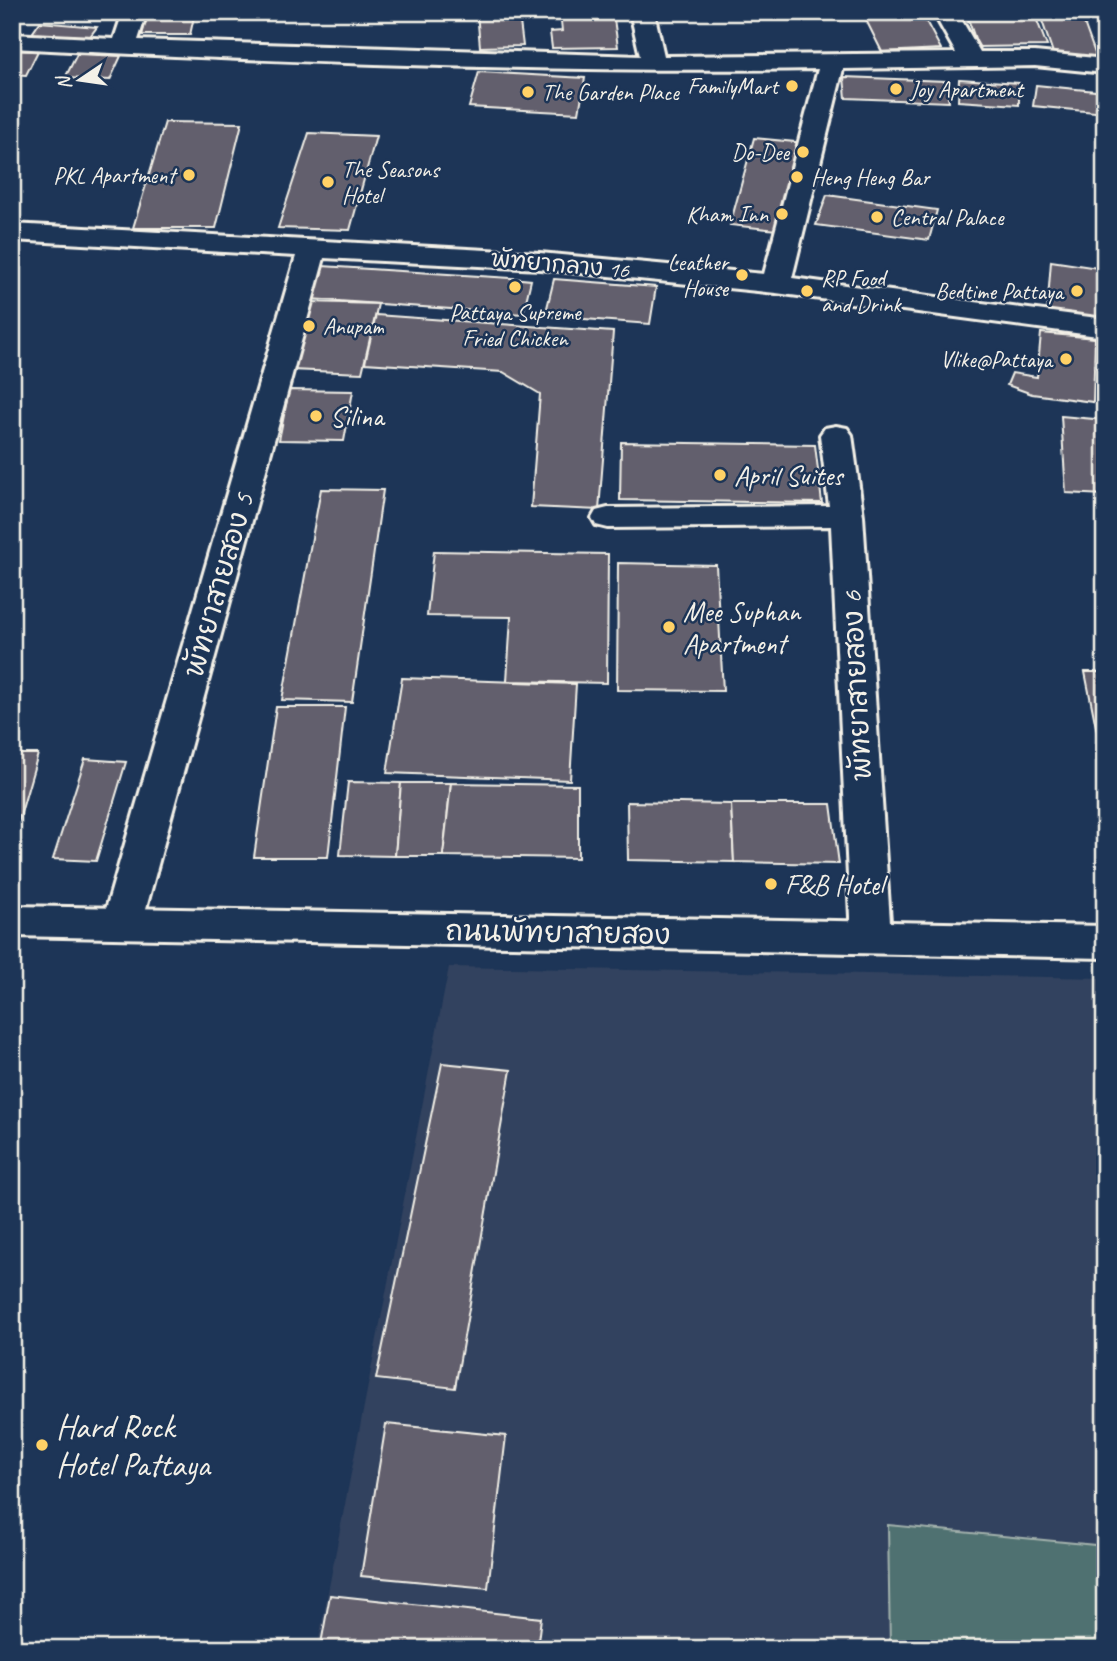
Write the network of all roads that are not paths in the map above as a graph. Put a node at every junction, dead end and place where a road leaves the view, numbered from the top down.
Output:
1 (135, 12) edge
2 (642, 12) edge
3 (945, 12) edge
4 (12, 41) edge
5 (124, 47) junction
6 (833, 60) junction
7 (972, 60) junction
8 (654, 64) junction
9 (1105, 65) edge
10 (12, 232) edge
11 (313, 247) junction
12 (776, 284) junction
13 (1105, 328) edge
14 (836, 435) dead end
15 (847, 516) junction
16 (608, 517) dead end
17 (12, 921) edge
18 (122, 923) junction
19 (871, 937) junction
20 (1105, 942) edge

1 - 5 street
2 - 8 street
3 - 7 street
4 - 5 street
5 - 8 street
6 - 7 street
6 - 8 street
6 - 12 street
7 - 9 street
10 - 11 street, พัทยากลาง 16
11 - 12 street, พัทยากลาง 16
11 - 18 street, พัทยาสายสอง 5
12 - 13 street, พัทยากลาง 16
14 - 15 street, พัทยาสายสอง 6
15 - 16 street
15 - 19 street, พัทยาสายสอง 6
17 - 18 street, ถนนพัทยาสายสอง
18 - 19 street, ถนนพัทยาสายสอง
19 - 20 street, ถนนพัทยาสายสอง

